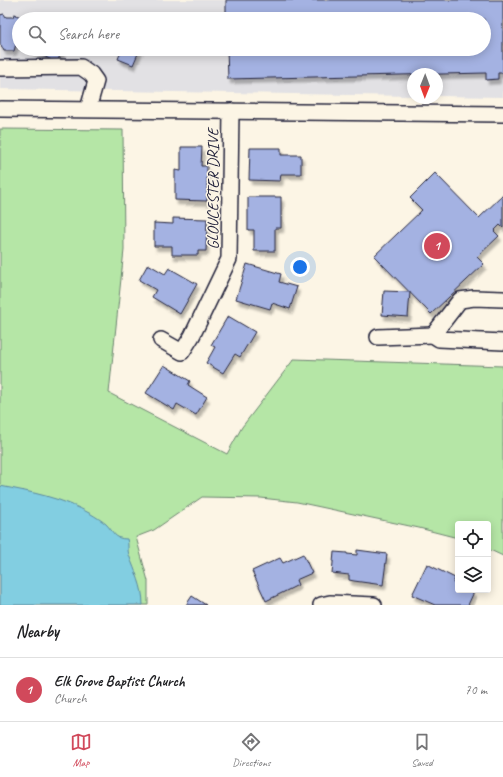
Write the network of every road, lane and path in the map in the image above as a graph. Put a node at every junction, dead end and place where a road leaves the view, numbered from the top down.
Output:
1 (0, 68) edge
2 (0, 108) edge
3 (88, 110) junction
4 (231, 111) junction
5 (503, 114) edge
6 (503, 299) edge
7 (433, 335) junction
8 (378, 337) dead end
9 (161, 340) dead end
10 (503, 342) edge
11 (321, 605) edge
12 (374, 605) edge

1 - 3 street
2 - 3 street, GLOUCESTER DRIVE
3 - 4 street, GLOUCESTER DRIVE
4 - 5 street, GLOUCESTER DRIVE
4 - 9 street, GLOUCESTER DRIVE
6 - 7 street
7 - 8 street
7 - 10 street
11 - 12 street

